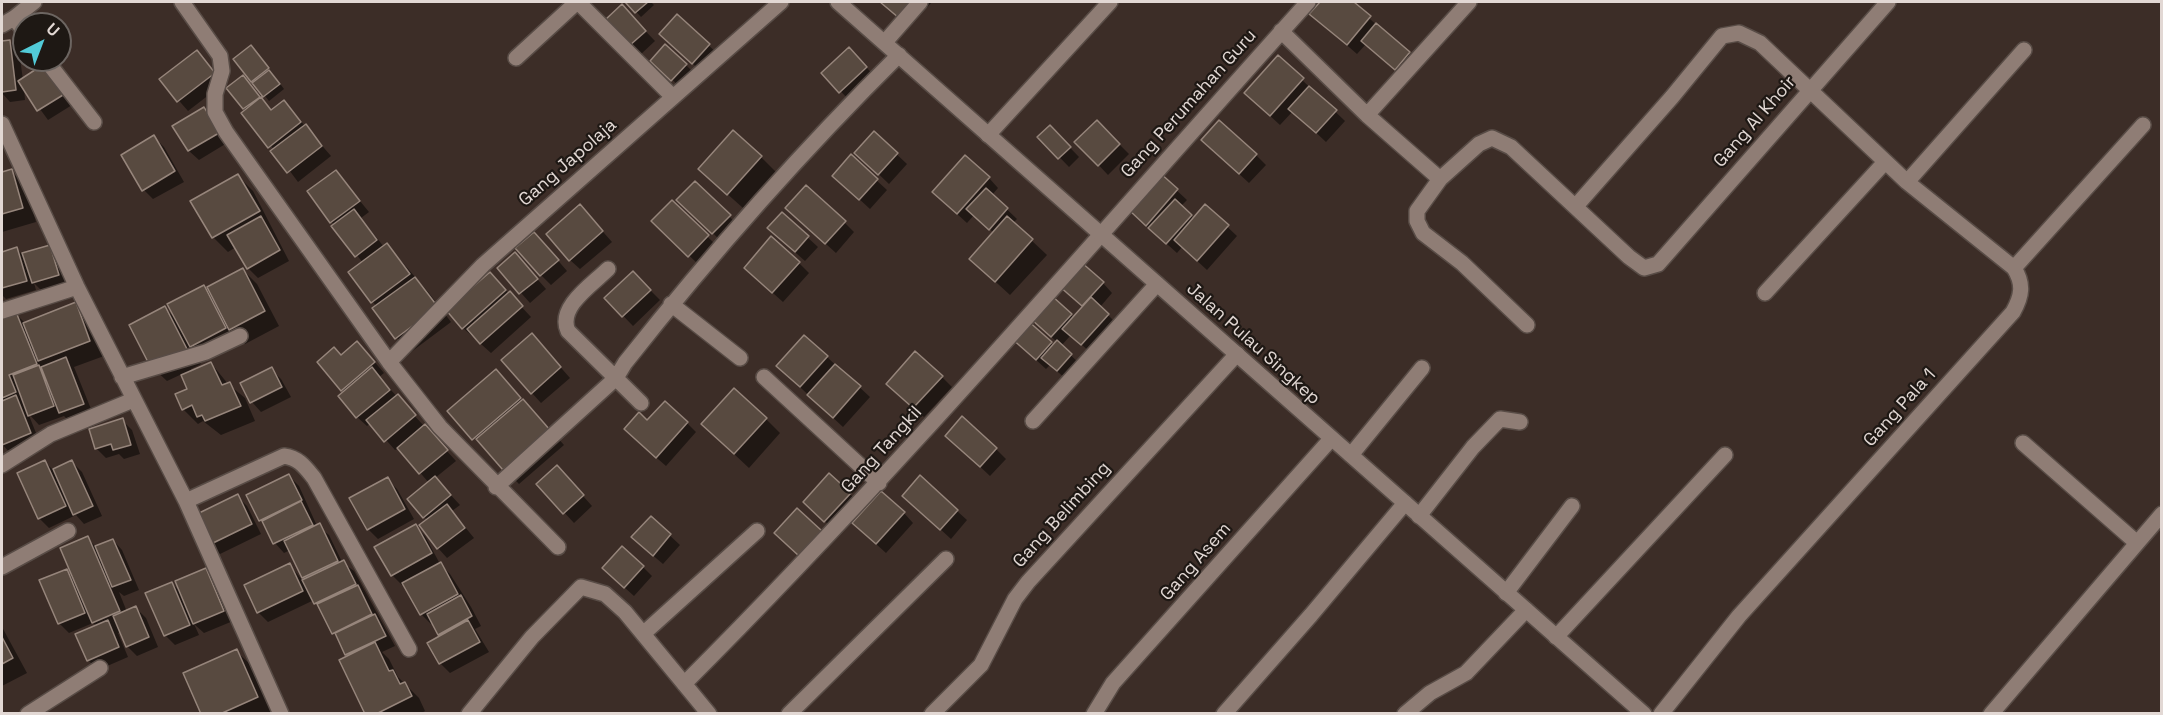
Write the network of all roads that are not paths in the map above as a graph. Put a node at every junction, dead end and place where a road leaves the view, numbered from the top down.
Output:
1 (182, 2) edge
2 (578, 2) edge
3 (781, 2) edge
4 (838, 2) edge
5 (921, 2) edge
6 (1110, 2) edge
7 (1308, 2) edge
8 (1469, 2) edge
9 (1888, 2) edge
10 (1281, 32) junction
11 (885, 42) junction
12 (2024, 50) dead end
13 (899, 55) junction
14 (516, 58) dead end
15 (55, 72) edge
16 (1810, 89) junction
17 (673, 97) junction
18 (1367, 115) junction
19 (94, 122) dead end
20 (2, 124) edge
21 (2143, 125) dead end
22 (985, 132) junction
23 (1885, 162) junction
24 (1440, 180) junction
25 (1907, 182) junction
26 (1576, 206) junction
27 (1100, 233) junction
28 (2014, 268) junction
29 (608, 269) dead end
30 (1157, 284) junction
31 (77, 287) junction
32 (1765, 293) dead end
33 (671, 304) junction
34 (2, 311) edge
35 (1527, 325) dead end
36 (240, 336) dead end
37 (1237, 354) junction
38 (740, 358) dead end
39 (388, 362) junction
40 (1422, 368) dead end
41 (122, 377) junction
42 (764, 377) dead end
43 (616, 378) junction
44 (133, 400) junction
45 (641, 403) dead end
46 (1033, 421) dead end
47 (1520, 422) dead end
48 (1331, 439) junction
49 (2023, 443) dead end
50 (1351, 455) junction
51 (1725, 455) dead end
52 (2, 465) edge
53 (879, 483) junction
54 (496, 487) junction
55 (186, 501) junction
56 (1405, 503) junction
57 (1572, 506) dead end
58 (2162, 514) edge
59 (1419, 516) junction
60 (68, 531) dead end
61 (757, 531) dead end
62 (2137, 543) junction
63 (558, 547) dead end
64 (946, 559) dead end
65 (2, 567) edge
66 (1506, 593) junction
67 (1526, 610) junction
68 (643, 634) junction
69 (1556, 637) junction
70 (409, 649) dead end
71 (100, 668) dead end
72 (684, 684) junction
73 (28, 714) edge
74 (281, 714) edge
75 (469, 714) edge
76 (709, 714) edge
77 (789, 714) edge
78 (932, 714) edge
79 (1094, 714) edge
80 (1224, 714) edge
81 (1406, 714) edge
82 (1644, 714) edge
83 (1661, 714) edge
84 (1991, 714) edge

1 - 39 street
2 - 14 street
2 - 17 street
3 - 17 street, Gang Japolaja
4 - 11 street, Jalan Pulau Singkep
5 - 11 street
6 - 22 street
7 - 10 street, Gang Perumahan Guru
8 - 18 street
9 - 16 street, Gang Al Khoir
10 - 18 street
10 - 27 street, Gang Perumahan Guru
11 - 13 street, Jalan Pulau Singkep
12 - 25 street
13 - 22 street, Jalan Pulau Singkep
13 - 33 street
15 - 19 street
16 - 23 street
16 - 26 street
16 - 26 street, Gang Al Khoir
17 - 39 street, Gang Japolaja
18 - 24 street
20 - 31 street
21 - 28 street
22 - 27 street, Jalan Pulau Singkep
23 - 25 street
23 - 32 street
24 - 26 street
24 - 35 street
25 - 28 street
27 - 30 street, Jalan Pulau Singkep
27 - 53 street, Gang Tangkil
28 - 83 street, Gang Pala 1
29 - 43 street
30 - 37 street, Jalan Pulau Singkep
30 - 46 street
31 - 34 street
31 - 41 street
33 - 38 street
33 - 43 street
36 - 41 street
37 - 48 street, Jalan Pulau Singkep
37 - 78 street, Gang Belimbing
39 - 54 street
40 - 50 street
41 - 44 street
42 - 53 street
43 - 45 street
43 - 54 street
44 - 52 street
44 - 55 street
47 - 59 street
48 - 50 street, Jalan Pulau Singkep
48 - 79 street, Gang Asem
49 - 62 street
50 - 56 street, Jalan Pulau Singkep
51 - 69 street
53 - 72 street, Gang Tangkil
54 - 63 street
55 - 70 street
55 - 74 street
56 - 59 street, Jalan Pulau Singkep
56 - 80 street
57 - 66 street
58 - 62 street
59 - 66 street, Jalan Pulau Singkep
60 - 65 street
61 - 68 street
62 - 84 street
64 - 77 street
66 - 67 street, Jalan Pulau Singkep
67 - 69 street, Jalan Pulau Singkep
67 - 81 street
68 - 72 street
68 - 75 street
69 - 82 street, Jalan Pulau Singkep
71 - 73 street
72 - 76 street

